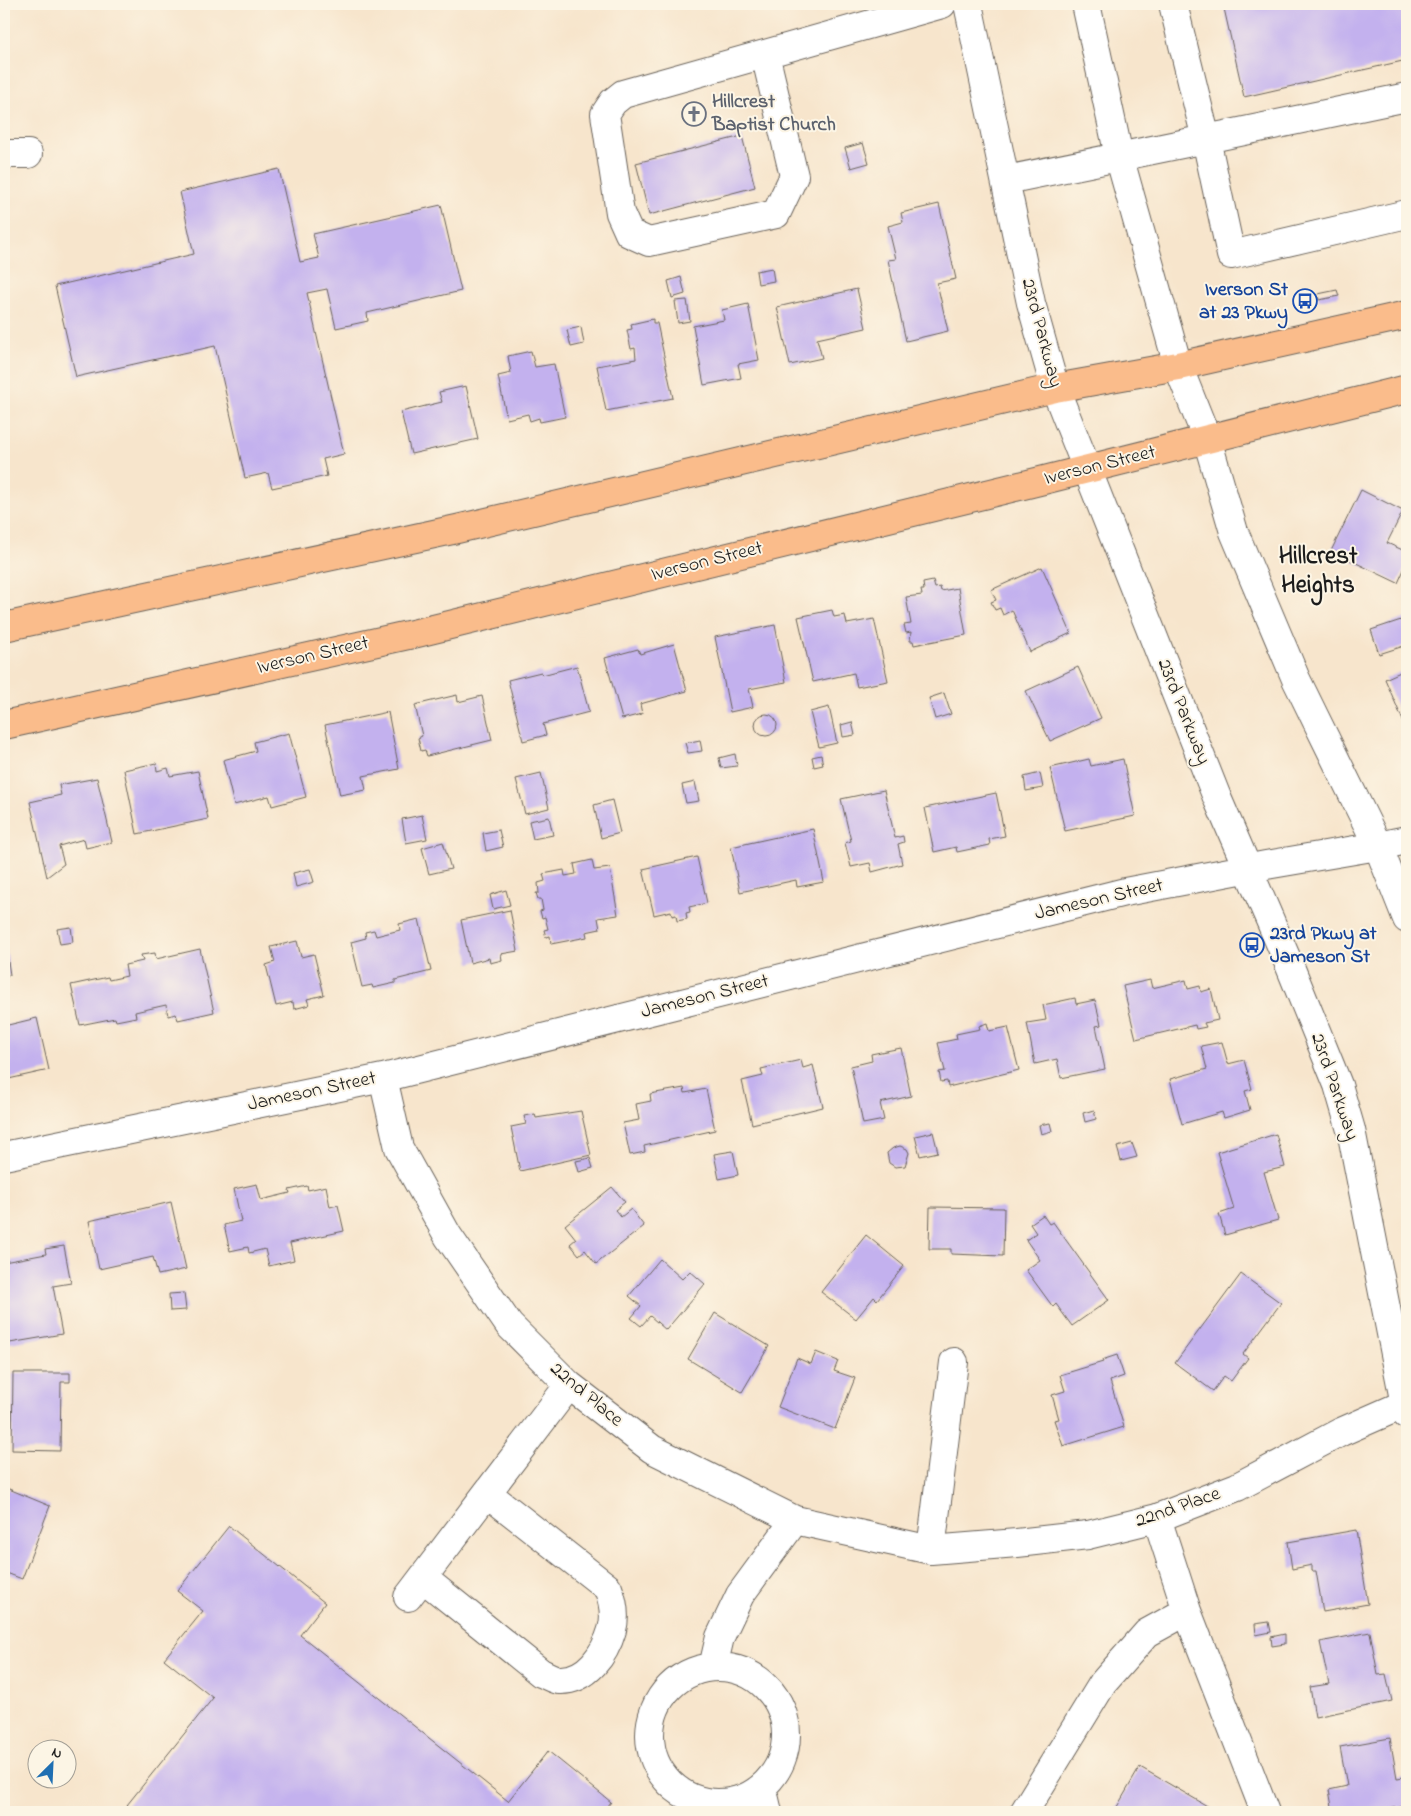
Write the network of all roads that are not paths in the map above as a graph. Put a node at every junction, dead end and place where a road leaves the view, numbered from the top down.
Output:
1 (942, 4) edge
2 (968, 4) edge
3 (1086, 4) edge
4 (1173, 4) edge
5 (765, 54) junction
6 (1407, 97) edge
7 (1206, 139) junction
8 (1119, 156) junction
9 (1006, 180) junction
10 (1407, 214) edge
11 (1407, 315) edge
12 (1178, 366) junction
13 (1055, 388) junction
14 (1407, 389) edge
15 (1207, 439) junction
16 (1087, 469) junction
17 (4, 627) edge
18 (4, 724) edge
19 (1407, 840) edge
20 (1378, 846) junction
21 (1247, 868) junction
22 (1407, 919) edge
23 (383, 1078) junction
24 (4, 1156) edge
25 (954, 1362) dead end
26 (569, 1385) junction
27 (1407, 1407) edge
28 (487, 1493) junction
29 (1157, 1518) junction
30 (795, 1520) junction
31 (931, 1550) junction
32 (1188, 1612) junction
33 (713, 1667) junction
34 (765, 1800) edge
35 (1024, 1812) edge
36 (1265, 1812) edge

1 - 5 street
2 - 9 street, 23rd Parkway
3 - 8 street
4 - 7 street
5 - 5 street
6 - 7 street
7 - 8 street
7 - 10 street
8 - 9 street
8 - 12 street
9 - 13 street, 23rd Parkway
11 - 12 main road
12 - 13 main road
12 - 15 street
13 - 16 street, 23rd Parkway
13 - 17 main road
14 - 15 main road, Iverson Street
15 - 16 main road, Iverson Street
15 - 20 street
16 - 18 main road, Iverson Street
16 - 21 street, 23rd Parkway
19 - 20 street, Jameson Street
20 - 21 street, Jameson Street
20 - 22 street
21 - 23 street, Jameson Street
21 - 27 street, 23rd Parkway
23 - 24 street, Jameson Street
23 - 26 street, 22nd Place
25 - 31 street
26 - 28 street
26 - 30 street, 22nd Place
27 - 29 street, 22nd Place
28 - 28 street
29 - 31 street, 22nd Place
29 - 32 street
30 - 31 street, 22nd Place
30 - 33 street
32 - 35 street
32 - 36 street
33 - 34 street
33 - 34 street

